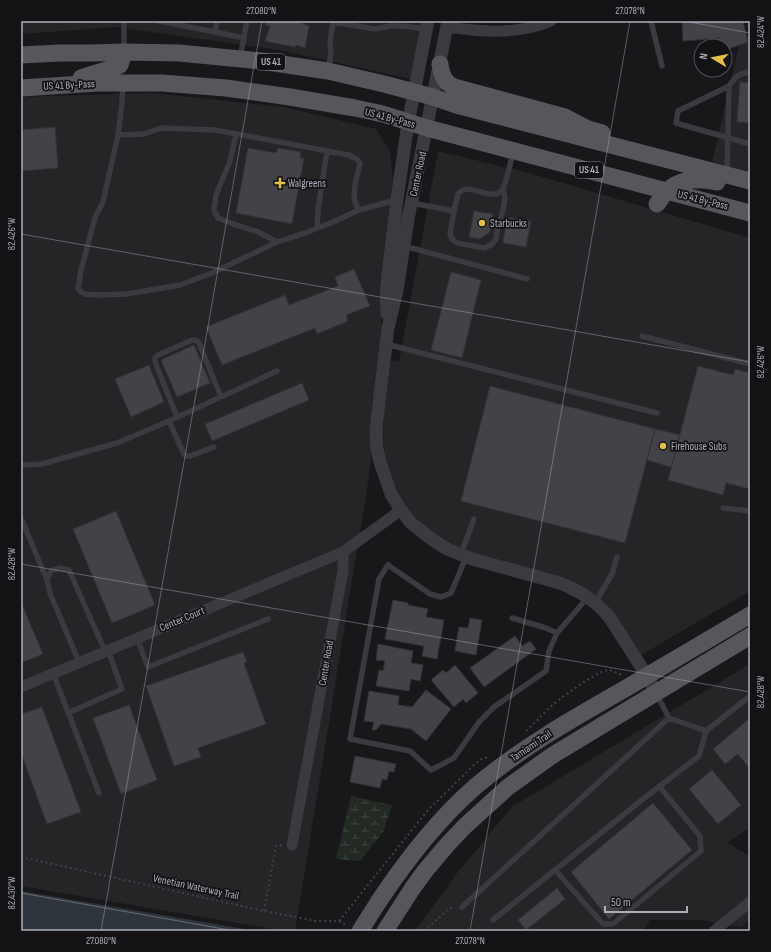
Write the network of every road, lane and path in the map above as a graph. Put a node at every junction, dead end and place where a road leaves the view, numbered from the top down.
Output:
1 (124, 21) edge
2 (159, 21) edge
3 (217, 21) edge
4 (247, 21) edge
5 (333, 21) edge
6 (551, 21) edge
7 (651, 21) edge
8 (392, 24) edge
9 (448, 24) edge
10 (427, 25) edge
11 (215, 32) junction
12 (244, 38) junction
13 (124, 52) junction
14 (21, 55) edge
15 (240, 58) junction
16 (440, 64) junction
17 (662, 66) dead end
18 (328, 71) junction
19 (750, 72) edge
20 (123, 83) junction
21 (64, 85) junction
22 (729, 86) junction
23 (21, 88) edge
24 (414, 92) junction
25 (433, 97) junction
26 (408, 122) junction
27 (427, 128) junction
28 (236, 134) junction
29 (118, 135) junction
30 (728, 137) junction
31 (750, 144) edge
32 (513, 150) junction
33 (327, 151) junction
34 (727, 176) junction
35 (750, 181) edge
36 (503, 188) junction
37 (750, 191) edge
38 (662, 197) junction
39 (397, 199) junction
40 (711, 202) junction
41 (750, 202) edge
42 (412, 203) junction
43 (359, 210) junction
44 (454, 211) junction
45 (750, 213) edge
46 (317, 228) junction
47 (277, 242) junction
48 (404, 246) junction
49 (527, 279) dead end
50 (388, 328) junction
51 (642, 336) dead end
52 (386, 344) junction
53 (750, 364) edge
54 (277, 371) dead end
55 (221, 397) junction
56 (657, 413) dead end
57 (177, 417) junction
58 (169, 421) junction
59 (214, 447) dead end
60 (21, 465) edge
61 (723, 508) dead end
62 (401, 510) junction
63 (750, 512) edge
64 (21, 518) edge
65 (474, 519) dead end
66 (343, 552) junction
67 (463, 556) junction
68 (617, 557) dead end
69 (48, 580) junction
70 (591, 600) junction
71 (750, 615) edge
72 (512, 618) dead end
73 (268, 619) dead end
74 (558, 633) junction
75 (750, 636) edge
76 (137, 638) junction
77 (106, 651) junction
78 (78, 662) junction
79 (53, 673) junction
80 (647, 676) junction
81 (21, 687) edge
82 (656, 693) junction
83 (750, 696) edge
84 (68, 713) junction
85 (670, 718) junction
86 (706, 731) junction
87 (659, 786) junction
88 (99, 793) dead end
89 (292, 845) joint
90 (21, 857) edge
91 (555, 870) junction
92 (750, 902) edge
93 (462, 907) joint
94 (264, 911) junction
95 (493, 920) dead end
96 (353, 929) edge
97 (385, 931) edge
98 (424, 931) edge
99 (714, 931) edge

1 - 13 lane
2 - 11 lane
3 - 11 lane
4 - 12 lane
5 - 8 lane
5 - 18 lane
6 - 9 street
7 - 17 lane
8 - 10 lane
9 - 16 street, Center Road
10 - 24 street, Center Road
11 - 12 lane
12 - 15 lane
13 - 14 main road, US 41
13 - 15 main road, US 41
13 - 21 main road
15 - 18 main road, US 41
16 - 25 street, Center Road
16 - 34 main road
18 - 24 main road, US 41
19 - 22 lane
20 - 21 main road, US 41 By-Pass / US 41
20 - 26 main road, US 41 By-Pass / US 41
20 - 29 lane
21 - 23 main road, US 41 By-Pass / US 41
22 - 30 lane
22 - 30 lane
24 - 25 main road, US 41
24 - 26 street, Center Road
25 - 27 street, Center Road
25 - 34 main road, US 41
26 - 27 main road, US 41 By-Pass / US 41
26 - 39 street, Center Road
27 - 32 main road, US 41 By-Pass / US 41
27 - 42 street, Center Road
28 - 29 lane
28 - 33 lane
28 - 47 lane
29 - 47 lane
30 - 31 lane
30 - 34 lane
32 - 36 lane
32 - 38 main road, US 41 By-Pass / US 41
33 - 43 lane
33 - 46 lane
34 - 35 main road, US 41
36 - 44 lane
36 - 44 lane
37 - 38 main road
38 - 40 main road, US 41 By-Pass / US 41
39 - 43 lane
39 - 50 street, Center Road
40 - 41 main road
40 - 45 main road, US 41 By-Pass / US 41
42 - 44 lane
42 - 48 street, Center Road
43 - 46 lane
46 - 47 lane
48 - 49 lane
48 - 50 street, Center Road
50 - 52 street, Center Road
51 - 53 lane
52 - 56 lane
52 - 62 street, Center Road
54 - 55 lane
55 - 57 lane
55 - 57 lane
57 - 58 lane
58 - 59 lane
58 - 60 lane
61 - 63 lane
62 - 66 street
62 - 67 street, Center Road
64 - 69 lane
65 - 67 lane
66 - 76 street, Center Court
66 - 89 street, Center Road
67 - 70 street, Center Road
67 - 74 lane
68 - 70 lane
69 - 77 lane
69 - 78 lane
70 - 74 lane
70 - 80 street, Center Road
71 - 80 main road, Tamiami Trail
72 - 74 lane
73 - 76 lane
75 - 82 main road, Tamiami Trail
76 - 77 street, Center Court
77 - 78 street, Center Court
77 - 84 lane
78 - 79 street, Center Court
79 - 81 street, Center Court
79 - 84 lane
80 - 82 street, Center Road
80 - 96 main road, Tamiami Trail, bridge
82 - 85 lane
82 - 97 main road, Tamiami Trail
83 - 86 lane
84 - 88 lane
85 - 86 lane
85 - 93 lane
86 - 87 lane
87 - 91 lane
87 - 91 lane
89 - 94 path
90 - 94 path, Venetian Waterway Trail
91 - 95 lane
92 - 99 street
93 - 98 path
94 - 96 path, Venetian Waterway Trail

